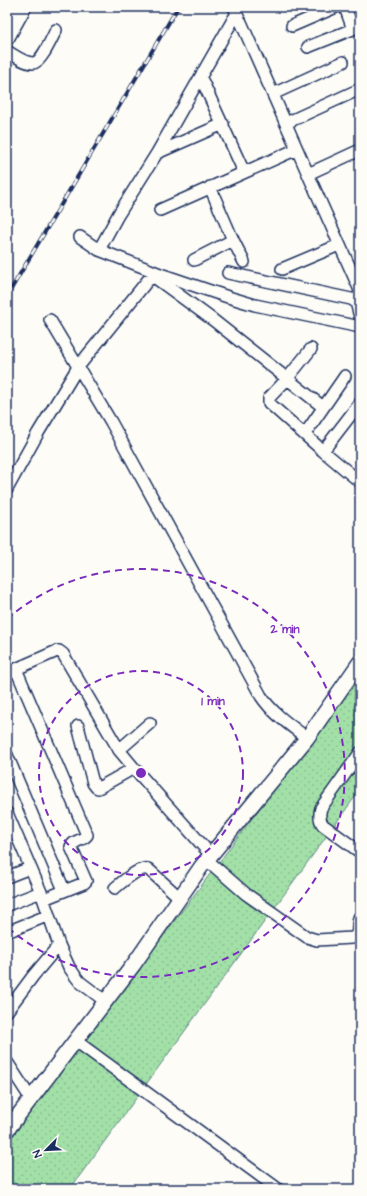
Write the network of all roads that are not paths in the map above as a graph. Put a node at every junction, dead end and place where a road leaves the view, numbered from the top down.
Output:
1 (10, 7) edge
2 (24, 7) edge
3 (336, 7) edge
4 (344, 7) edge
5 (7, 12) edge
6 (236, 12) edge
7 (292, 26) dead end
8 (356, 27) edge
9 (56, 30) dead end
10 (7, 38) edge
11 (308, 47) dead end
12 (7, 51) edge
13 (343, 62) dead end
14 (201, 78) junction
15 (360, 89) edge
16 (272, 94) junction
17 (286, 123) junction
18 (223, 124) junction
19 (297, 149) junction
20 (360, 150) edge
21 (157, 153) junction
22 (244, 172) junction
23 (308, 174) junction
24 (210, 187) junction
25 (160, 210) dead end
26 (80, 237) dead end
27 (233, 240) junction
28 (340, 245) junction
29 (99, 250) junction
30 (194, 260) dead end
31 (244, 262) dead end
32 (282, 269) dead end
33 (228, 273) dead end
34 (356, 302) junction
35 (360, 317) edge
36 (50, 320) dead end
37 (360, 327) edge
38 (311, 349) dead end
39 (78, 367) junction
40 (344, 376) dead end
41 (286, 379) junction
42 (360, 403) edge
43 (323, 407) junction
44 (305, 434) junction
45 (323, 451) junction
46 (360, 482) edge
47 (7, 489) edge
48 (360, 662) edge
49 (10, 671) edge
50 (150, 723) dead end
51 (78, 726) dead end
52 (307, 738) junction
53 (119, 750) junction
54 (360, 753) edge
55 (7, 755) edge
56 (134, 768) junction
57 (7, 814) edge
58 (9, 826) edge
59 (360, 852) edge
60 (209, 857) junction
61 (30, 868) junction
62 (7, 878) edge
63 (115, 888) dead end
64 (64, 890) junction
65 (42, 896) junction
66 (180, 898) junction
67 (7, 905) edge
68 (49, 915) junction
69 (360, 916) edge
70 (7, 932) edge
71 (59, 945) junction
72 (105, 1001) junction
73 (7, 1011) edge
74 (76, 1040) junction
75 (7, 1062) edge
76 (31, 1099) junction
77 (7, 1130) edge
78 (278, 1189) edge

1 - 5 highway
2 - 10 main road
3 - 7 street
4 - 8 street
6 - 14 street
6 - 16 street
8 - 11 street
9 - 12 street
13 - 16 street
14 - 18 street
14 - 21 street
15 - 17 street
16 - 17 street
17 - 19 street
18 - 21 street
18 - 22 street
19 - 22 street
19 - 23 street
20 - 23 street
21 - 29 street
22 - 24 street
23 - 28 street
24 - 25 street
24 - 27 street
26 - 29 street
27 - 30 street
27 - 31 street
28 - 32 street
28 - 34 street
29 - 37 street
33 - 34 street
34 - 35 street
36 - 39 street
38 - 41 street
39 - 41 street
39 - 47 street
39 - 52 street
40 - 43 street
41 - 43 street
41 - 44 street
42 - 45 street
43 - 44 street
44 - 45 street
45 - 46 street
48 - 52 main road
49 - 53 street
49 - 64 street
50 - 53 street
51 - 56 street
52 - 60 main road
53 - 56 street
54 - 59 street
55 - 64 street
56 - 60 street
57 - 58 street
58 - 61 street
60 - 66 main road
60 - 69 street
61 - 62 street
61 - 65 street
63 - 66 street
64 - 65 street
65 - 67 street
65 - 68 street
66 - 72 main road
68 - 70 street
68 - 71 street
71 - 72 street
71 - 73 street
72 - 74 main road
74 - 76 main road
74 - 78 street
75 - 76 street
76 - 77 main road

